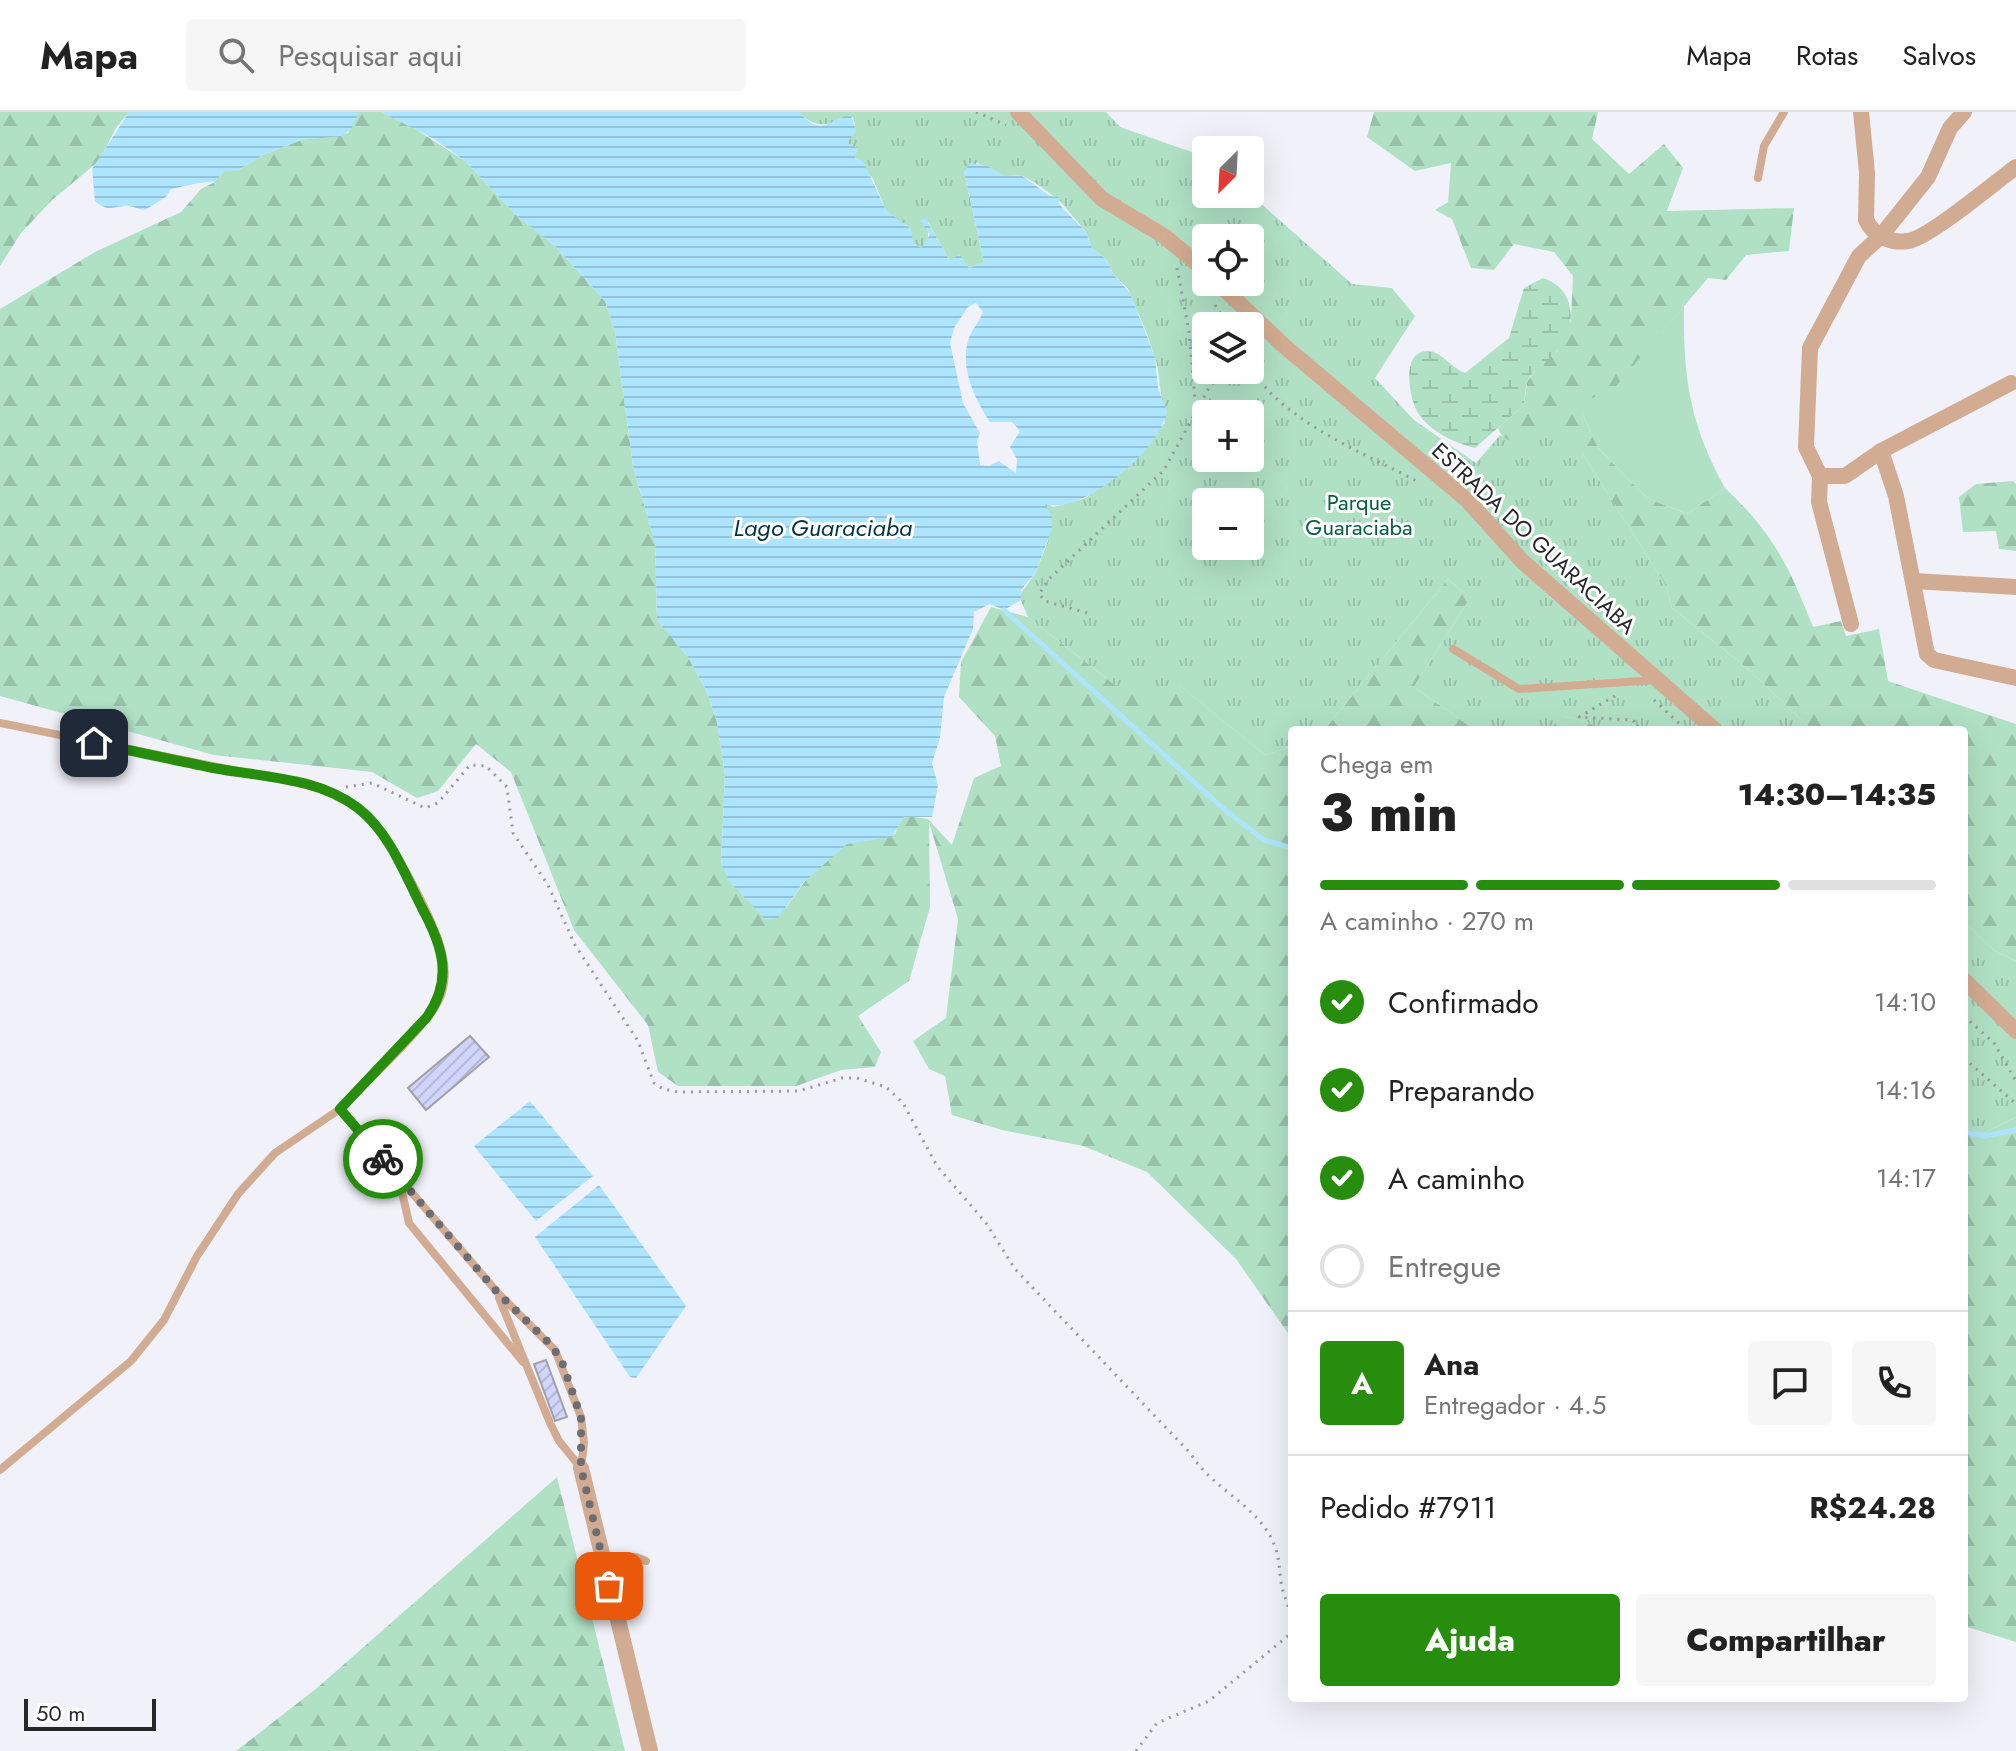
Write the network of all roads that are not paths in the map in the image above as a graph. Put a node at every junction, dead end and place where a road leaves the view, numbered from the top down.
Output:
1 (1784, 112) edge
2 (1861, 112) edge
3 (1964, 112) edge
4 (1016, 120) edge
5 (2016, 167) edge
6 (1758, 178) dead end
7 (1881, 236) junction
8 (1192, 259) edge
9 (1232, 296) edge
10 (2011, 383) dead end
11 (1881, 451) junction
12 (1820, 476) junction
13 (1914, 581) junction
14 (2016, 587) edge
15 (1851, 624) dead end
16 (1453, 649) dead end
17 (2016, 678) edge
18 (1657, 680) junction
19 (0, 723) edge
20 (1710, 726) edge
21 (1968, 984) edge
22 (2016, 1031) edge
23 (340, 1109) junction
24 (399, 1178) junction
25 (498, 1293) junction
26 (523, 1362) junction
27 (581, 1468) junction
28 (0, 1470) edge
29 (603, 1558) junction
30 (646, 1561) dead end
31 (650, 1751) edge

1 - 6 lane
2 - 7 street
3 - 7 street
4 - 8 street
5 - 7 street
7 - 12 street
9 - 18 street, ESTRADA DO GUARACIABA
10 - 11 street
11 - 12 street
11 - 13 street
12 - 15 street
13 - 14 street
13 - 17 street
16 - 18 lane
18 - 20 street, ESTRADA DO GUARACIABA
19 - 23 lane
21 - 22 street
23 - 24 lane
23 - 28 lane
24 - 25 lane
24 - 26 lane
25 - 26 lane
25 - 27 lane
26 - 27 lane
27 - 29 street
29 - 30 lane
29 - 31 street

